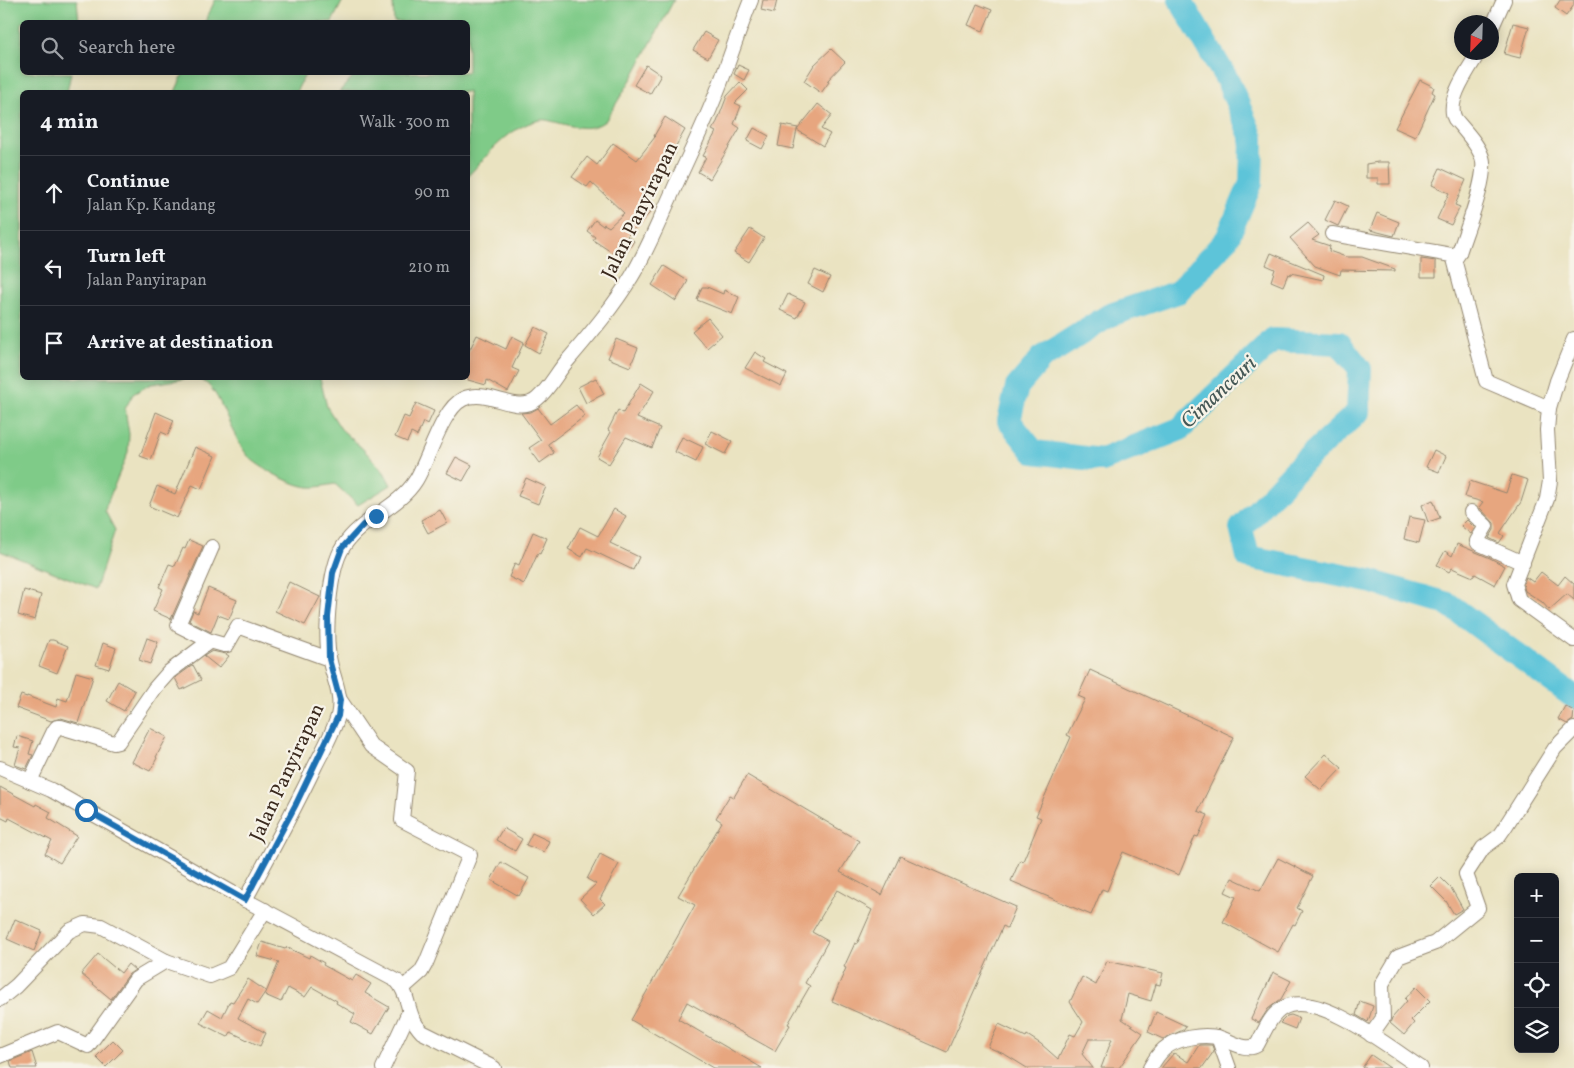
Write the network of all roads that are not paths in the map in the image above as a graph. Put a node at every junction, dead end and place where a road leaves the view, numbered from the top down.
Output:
1 (751, 0) edge
2 (1504, 0) edge
3 (1498, 15) edge
4 (1475, 60) edge
5 (1332, 234) dead end
6 (1453, 255) junction
7 (1574, 339) edge
8 (1549, 408) junction
9 (1472, 512) dead end
10 (212, 547) dead end
11 (1522, 563) junction
12 (1574, 640) edge
13 (210, 641) junction
14 (329, 659) junction
15 (340, 700) junction
16 (1574, 729) edge
17 (0, 768) edge
18 (30, 781) junction
19 (245, 900) junction
20 (265, 910) junction
21 (166, 961) junction
22 (404, 987) junction
23 (0, 999) edge
24 (409, 1012) junction
25 (1372, 1035) junction
26 (1218, 1037) junction
27 (0, 1056) edge
28 (383, 1068) edge
29 (494, 1068) edge
30 (1150, 1068) edge
31 (1229, 1068) edge
32 (1421, 1068) edge

1 - 14 street, Jalan Panyirapan
2 - 3 street
4 - 6 street
5 - 6 street
6 - 8 street
7 - 8 street
8 - 11 street
9 - 11 street
10 - 13 street
11 - 12 street
13 - 14 street
13 - 18 street
14 - 15 street, Jalan Panyirapan
15 - 19 street, Jalan Panyirapan
15 - 22 street
16 - 25 street
17 - 18 street
18 - 19 street
19 - 20 street
20 - 21 street
20 - 22 street
21 - 23 street
21 - 27 street
22 - 24 street
24 - 28 street
24 - 29 street
25 - 26 street
25 - 32 street
26 - 30 street
26 - 31 street

